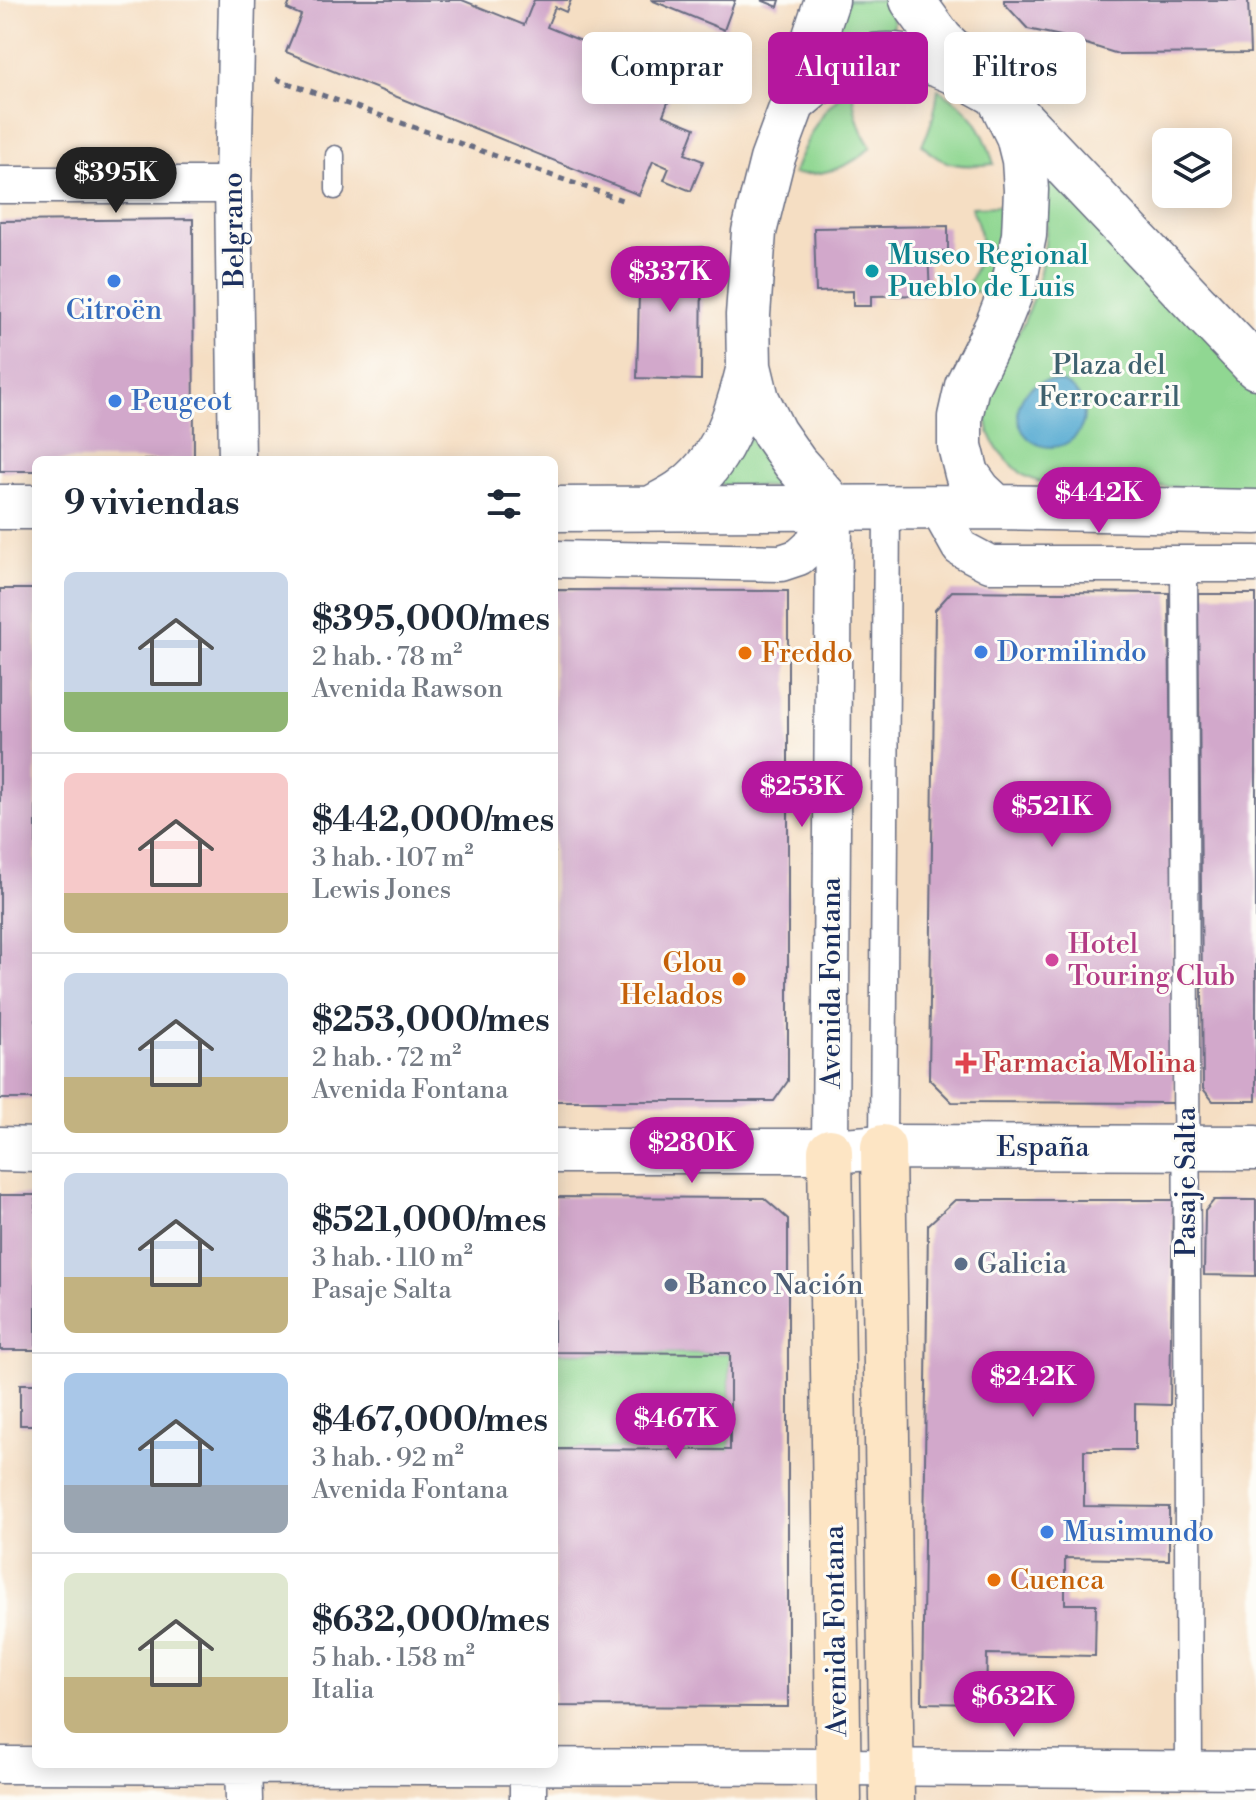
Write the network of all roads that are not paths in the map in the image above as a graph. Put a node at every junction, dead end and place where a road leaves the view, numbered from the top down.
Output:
1 (237, 0) edge
2 (827, 0) edge
3 (912, 0) edge
4 (816, 32) edge
5 (944, 43) edge
6 (793, 104) edge
7 (1002, 104) edge
8 (1007, 104) edge
9 (335, 155) dead end
10 (0, 185) edge
11 (233, 185) junction
12 (335, 190) dead end
13 (749, 366) junction
14 (1256, 367) edge
15 (237, 456) edge
16 (0, 507) edge
17 (32, 507) edge
18 (834, 507) junction
19 (887, 507) junction
20 (937, 507) junction
21 (996, 507) junction
22 (652, 508) junction
23 (558, 509) edge
24 (605, 509) junction
25 (1247, 512) edge
26 (0, 536) edge
27 (32, 536) edge
28 (558, 555) edge
29 (558, 559) edge
30 (1256, 564) edge
31 (1184, 565) junction
32 (883, 1147) junction
33 (1186, 1148) junction
34 (1256, 1148) edge
35 (0, 1149) edge
36 (32, 1150) edge
37 (558, 1151) edge
38 (830, 1151) junction
39 (0, 1765) edge
40 (32, 1767) edge
41 (61, 1768) edge
42 (1256, 1770) edge
43 (244, 1777) edge
44 (528, 1777) edge
45 (839, 1784) edge
46 (892, 1784) edge
47 (1189, 1785) edge

1 - 11 street, Belgrano
2 - 4 street
3 - 5 street
6 - 13 street
7 - 21 street
8 - 14 street
9 - 12 lane
10 - 11 street
11 - 15 street, Belgrano
13 - 18 street
13 - 22 street
16 - 17 street
18 - 19 street
18 - 22 street
18 - 29 street
18 - 38 street, Avenida Fontana
19 - 20 street
19 - 32 street
20 - 21 street
20 - 31 street
21 - 25 street
22 - 24 street
23 - 24 street
24 - 28 street
25 - 31 street
26 - 27 street
30 - 31 street
31 - 33 street, Pasaje Salta
32 - 33 street, España
32 - 38 street, España
32 - 46 main road, Avenida Fontana
33 - 34 street, España
33 - 47 street, Pasaje Salta
35 - 36 street
37 - 38 street, España
38 - 45 main road, Avenida Fontana
39 - 40 street
41 - 43 street
42 - 47 street
43 - 44 street
44 - 45 street
45 - 46 street
46 - 47 street

